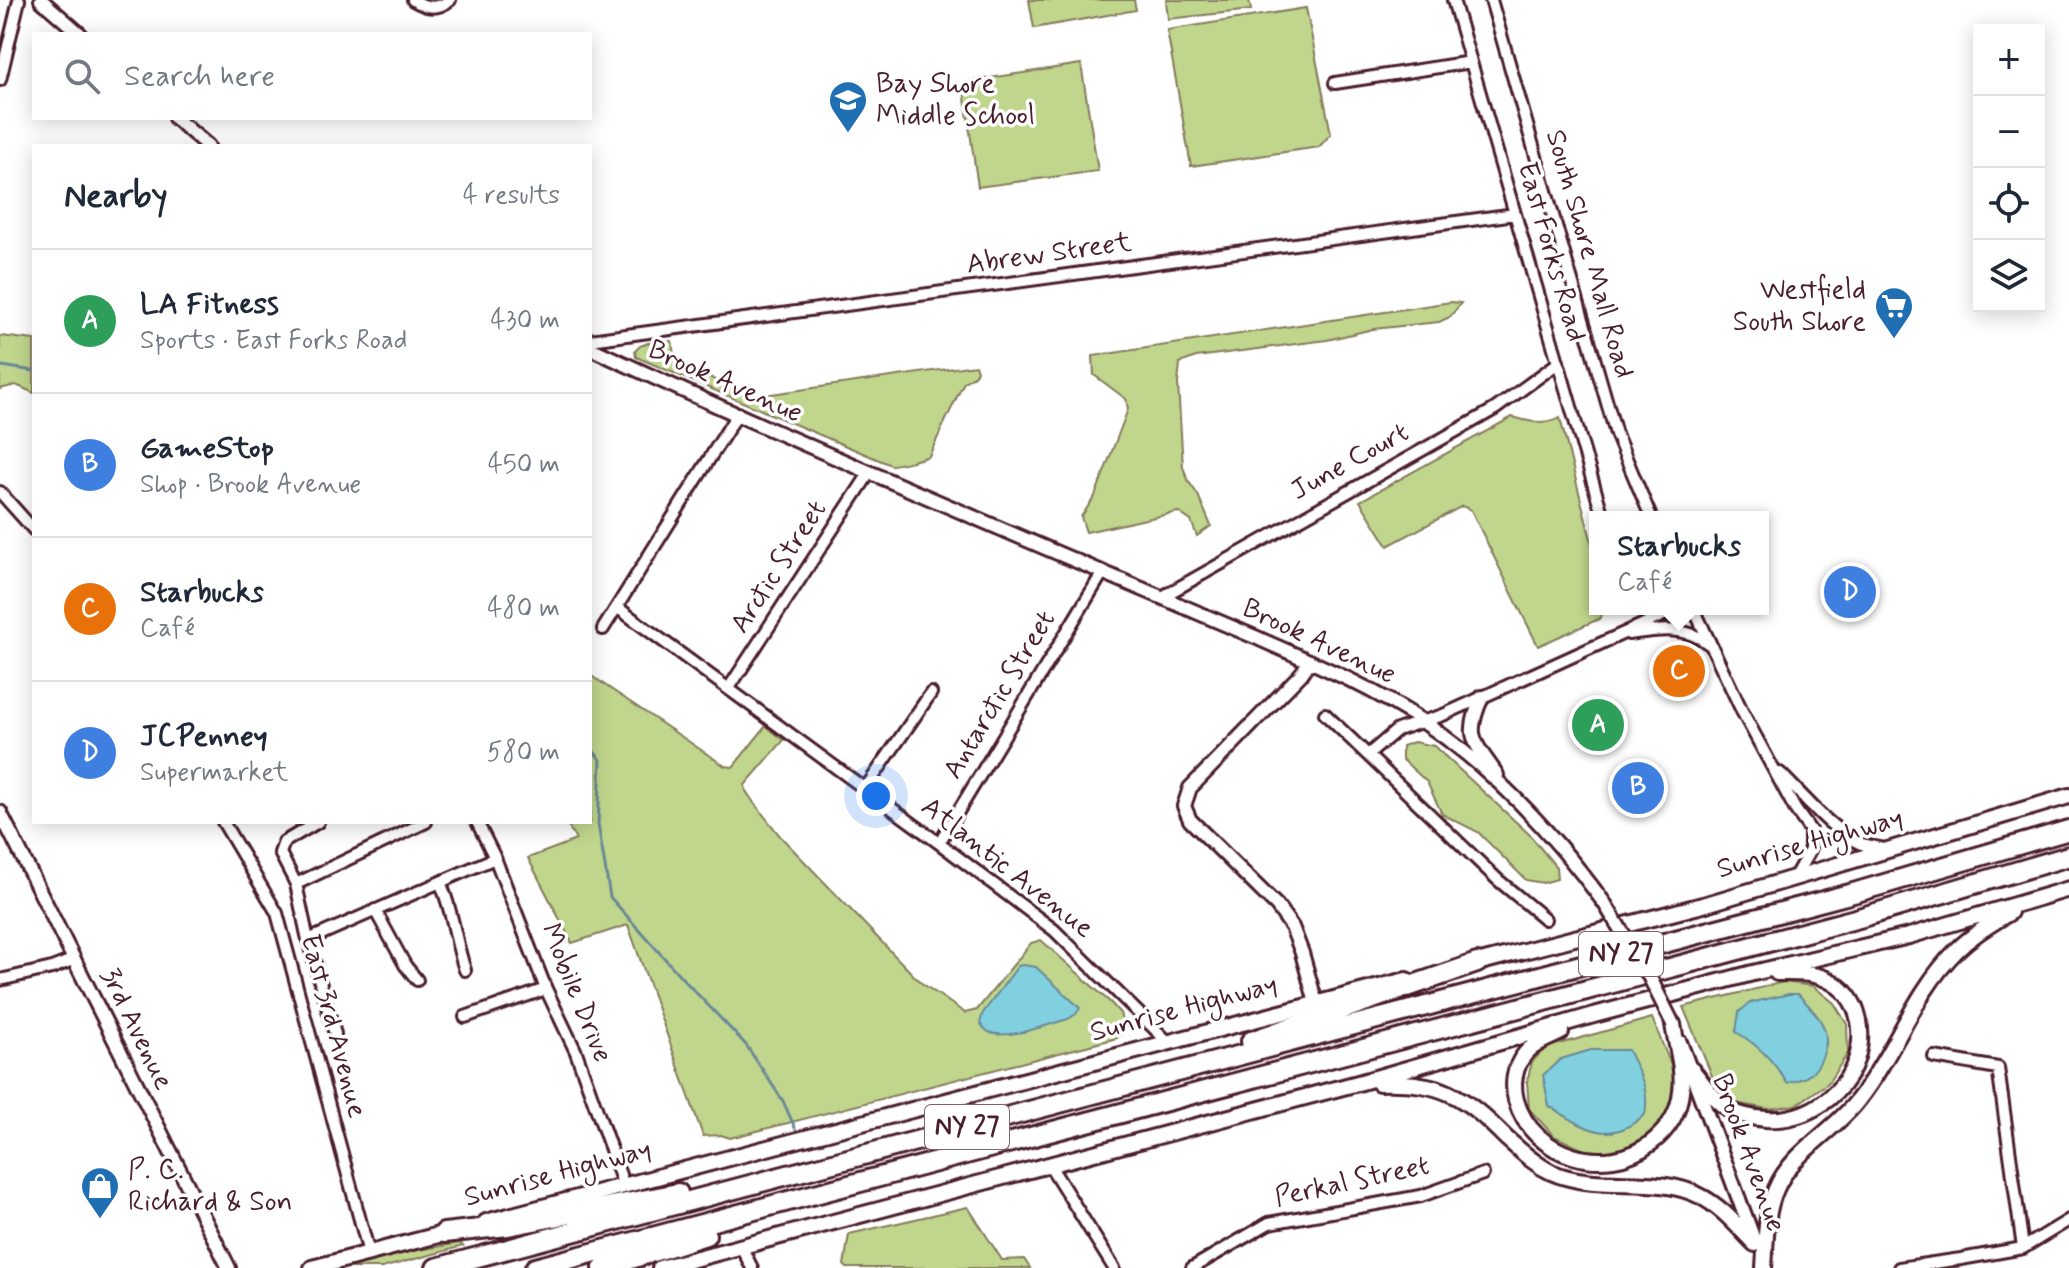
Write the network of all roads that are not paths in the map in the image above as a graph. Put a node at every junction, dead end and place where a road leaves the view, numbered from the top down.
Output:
1 (19, 0) edge
2 (41, 0) edge
3 (413, 0) edge
4 (450, 0) edge
5 (1453, 0) edge
6 (1491, 0) edge
7 (78, 32) edge
8 (1471, 62) junction
9 (0, 80) edge
10 (1335, 83) dead end
11 (177, 120) edge
12 (206, 144) edge
13 (1515, 214) junction
14 (592, 340) edge
15 (592, 349) edge
16 (1558, 363) junction
17 (738, 413) junction
18 (870, 472) junction
19 (0, 492) edge
20 (1601, 511) edge
21 (1648, 511) edge
22 (32, 528) edge
23 (1103, 572) junction
24 (1162, 597) junction
25 (618, 608) junction
26 (1655, 615) edge
27 (1697, 615) edge
28 (603, 629) dead end
29 (1615, 636) junction
30 (1712, 647) junction
31 (1310, 661) junction
32 (729, 688) junction
33 (931, 693) dead end
34 (1482, 697) junction
35 (1325, 714) dead end
36 (1423, 721) junction
37 (1368, 755) junction
38 (1771, 765) junction
39 (865, 789) junction
40 (1511, 794) junction
41 (2069, 796) edge
42 (0, 812) edge
43 (224, 824) edge
44 (315, 824) edge
45 (422, 824) edge
46 (478, 824) edge
47 (2069, 830) edge
48 (939, 843) junction
49 (1890, 850) junction
50 (2069, 856) edge
51 (495, 858) junction
52 (2069, 869) edge
53 (1794, 878) junction
54 (440, 882) junction
55 (1980, 883) junction
56 (296, 884) junction
57 (2069, 889) edge
58 (2027, 902) junction
59 (375, 910) junction
60 (1545, 919) dead end
61 (308, 940) junction
62 (75, 959) junction
63 (1477, 963) junction
64 (465, 970) dead end
65 (1753, 973) junction
66 (0, 980) edge
67 (417, 980) dead end
68 (546, 989) junction
69 (1316, 1003) junction
70 (1594, 1015) junction
71 (465, 1017) dead end
72 (1673, 1024) junction
73 (335, 1034) dead end
74 (1168, 1042) junction
75 (1934, 1057) dead end
76 (1692, 1070) junction
77 (1171, 1073) junction
78 (1358, 1083) junction
79 (1049, 1164) junction
80 (1483, 1174) dead end
81 (764, 1181) junction
82 (624, 1186) junction
83 (798, 1198) junction
84 (2069, 1220) edge
85 (444, 1233) junction
86 (1755, 1244) junction
87 (741, 1246) junction
88 (2023, 1248) junction
89 (369, 1253) junction
90 (229, 1268) edge
91 (312, 1268) edge
92 (436, 1268) edge
93 (535, 1268) edge
94 (603, 1268) edge
95 (660, 1268) edge
96 (752, 1268) edge
97 (1114, 1268) edge
98 (1192, 1268) edge
99 (1764, 1268) edge
100 (1899, 1268) edge

1 - 9 street
2 - 7 street
3 - 4 street
5 - 8 street, East Forks Road
6 - 21 street, South Shore Mall Road
8 - 10 street
8 - 13 street, East Forks Road
11 - 12 street
13 - 14 street, Abrew Street
13 - 16 street, East Forks Road
15 - 17 street, Brook Avenue
16 - 20 street, East Forks Road
16 - 24 street, June Court
17 - 18 street, Brook Avenue
17 - 25 street
18 - 23 street, Brook Avenue
18 - 32 street, Arctic Street
19 - 22 street
23 - 24 street, Brook Avenue
23 - 48 street, Antarctic Street
24 - 31 street, Brook Avenue
25 - 28 street
25 - 32 street, Atlantic Avenue
26 - 29 street
27 - 30 street
29 - 30 street
29 - 34 street
30 - 38 street
31 - 36 street, Brook Avenue
31 - 69 street
32 - 39 street, Atlantic Avenue
33 - 39 street
34 - 36 street
34 - 40 street
35 - 37 street
36 - 37 street
36 - 40 street, Brook Avenue
37 - 60 street
38 - 49 street
38 - 53 street
39 - 48 street, Atlantic Avenue
40 - 72 street, Brook Avenue, bridge
41 - 49 main road, Sunrise Highway
42 - 62 street, 3rd Avenue
43 - 89 street, East 3rd Avenue
44 - 56 street
45 - 56 street
46 - 51 street, Mobile Drive
47 - 77 highway, Sunrise Highway / NY 27
48 - 74 street, Atlantic Avenue
49 - 53 main road, Sunrise Highway
50 - 55 highway, NY 27
51 - 54 street
51 - 68 street, Mobile Drive
52 - 55 highway
53 - 63 main road, Sunrise Highway
54 - 59 street
54 - 64 street
55 - 83 highway, NY 27
56 - 61 street
57 - 58 main road
58 - 65 main road
58 - 99 main road
59 - 61 street
59 - 67 street
61 - 73 street
62 - 66 street
62 - 90 street, 3rd Avenue
63 - 69 main road, Sunrise Highway
63 - 77 highway
65 - 70 main road
65 - 76 main road
68 - 71 street
68 - 82 street, Mobile Drive
69 - 74 main road, Sunrise Highway
70 - 72 main road
70 - 78 main road
72 - 76 street, Brook Avenue
74 - 82 main road, Sunrise Highway
75 - 88 street
76 - 86 street, Brook Avenue
77 - 81 highway, Sunrise Highway / NY 27
78 - 79 main road
78 - 86 main road
79 - 87 main road
79 - 97 street
80 - 98 street, Perkal Street
81 - 85 highway
81 - 92 highway, Sunrise Highway / NY 27
82 - 85 main road, Sunrise Highway
83 - 93 highway, NY 27
83 - 94 highway
84 - 88 street
85 - 89 main road, Sunrise Highway
86 - 99 street, Brook Avenue
87 - 95 main road
87 - 96 street
88 - 100 street
89 - 91 main road, Sunrise Highway

